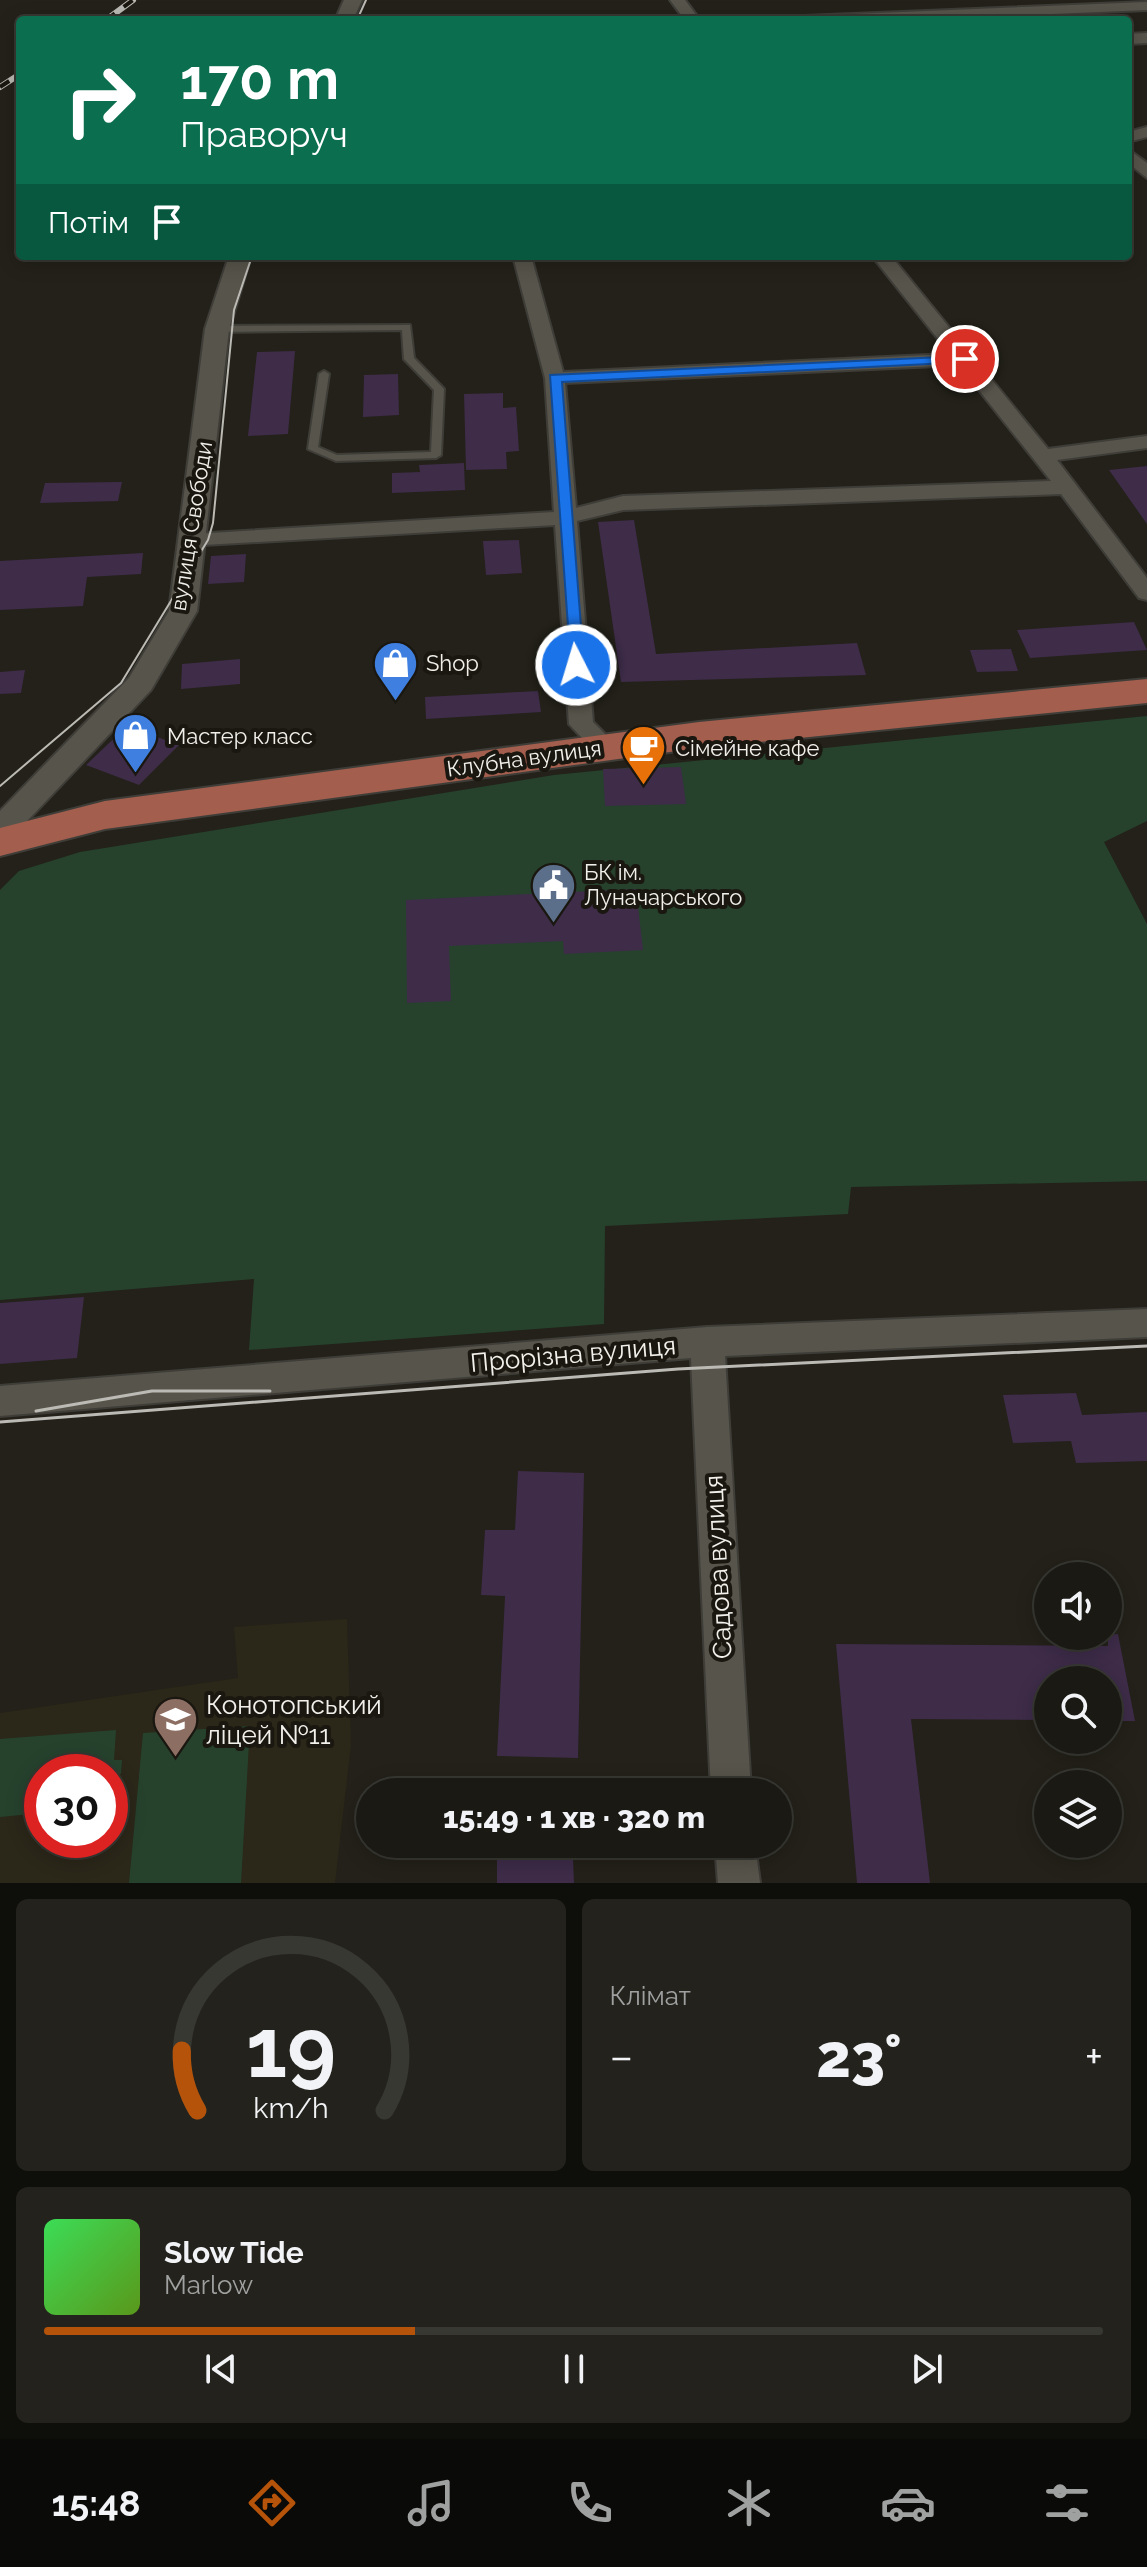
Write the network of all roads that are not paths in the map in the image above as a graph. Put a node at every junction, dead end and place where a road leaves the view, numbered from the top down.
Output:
1 (677, 0) edge
2 (1147, 6) edge
3 (690, 16) edge
4 (902, 16) edge
5 (1132, 158) edge
6 (1147, 173) edge
7 (239, 260) edge
8 (523, 260) edge
9 (884, 260) edge
10 (217, 329) junction
11 (965, 359) junction
12 (324, 374) dead end
13 (555, 378) junction
14 (1147, 442) edge
15 (1043, 456) junction
16 (1067, 487) junction
17 (563, 518) junction
18 (194, 541) junction
19 (1147, 593) edge
20 (1147, 691) edge
21 (605, 747) junction
22 (0, 830) edge
23 (0, 842) edge
24 (1147, 1323) edge
25 (707, 1342) junction
26 (0, 1401) edge
27 (730, 1778) edge
28 (736, 1858) edge
29 (739, 1883) edge

1 - 3 street
2 - 4 street
5 - 6 street
7 - 10 street, вулиця Свободи
8 - 13 street
9 - 11 street
10 - 12 lane
10 - 18 street, вулиця Свободи
11 - 13 street
11 - 15 street
13 - 17 street
14 - 15 street
15 - 16 street
16 - 17 street
16 - 19 street
17 - 18 street
17 - 21 street
18 - 22 street, вулиця Свободи
20 - 21 main road, Клубна вулиця
21 - 23 main road, Клубна вулиця
24 - 25 street, Прорізна вулиця
25 - 26 street, Прорізна вулиця
25 - 27 street, Садова вулиця
28 - 29 street

